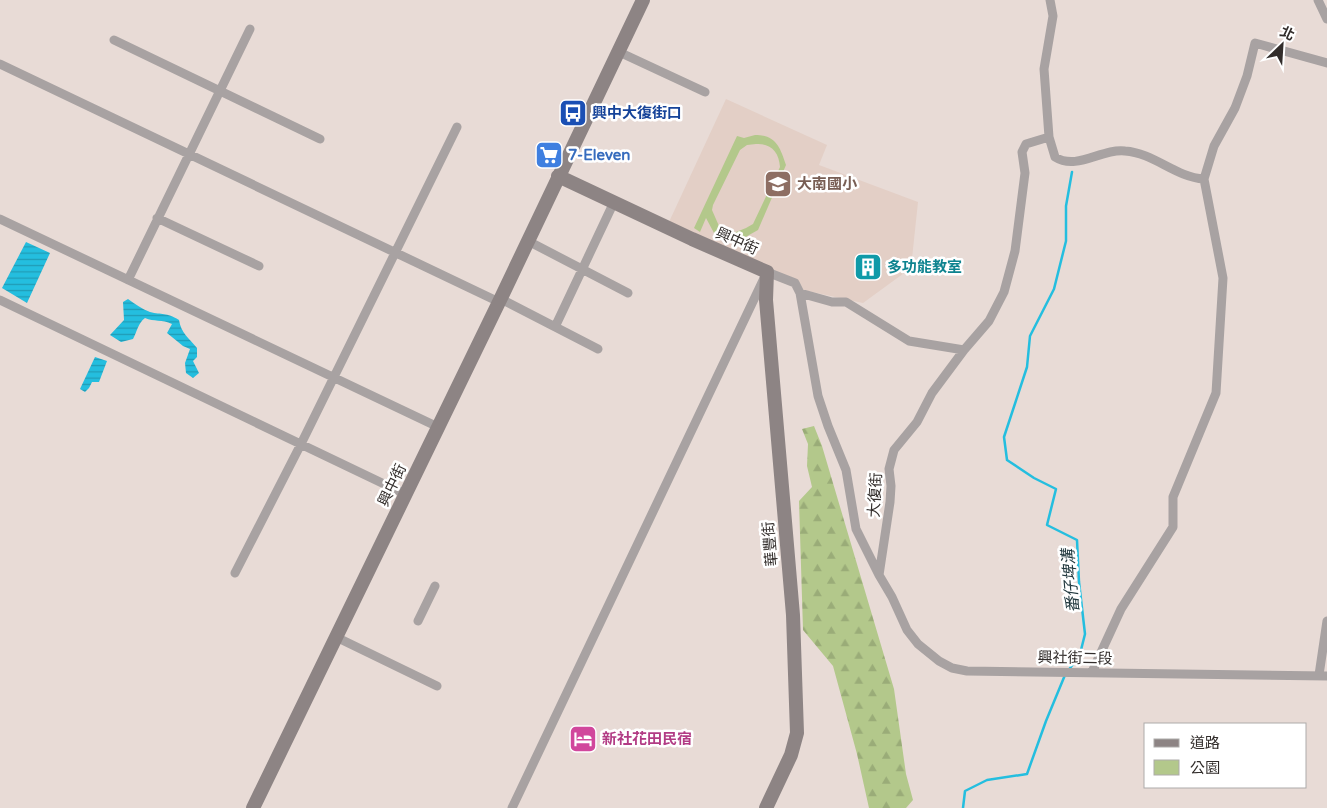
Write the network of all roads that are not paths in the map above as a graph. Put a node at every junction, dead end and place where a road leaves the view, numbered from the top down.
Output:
1 (643, 0) edge
2 (1050, 0) edge
3 (1318, 0) edge
4 (1327, 19) edge
5 (250, 29) dead end
6 (114, 40) dead end
7 (619, 52) junction
8 (1327, 63) edge
9 (0, 64) edge
10 (220, 90) junction
11 (705, 92) dead end
12 (457, 127) dead end
13 (1050, 137) junction
14 (320, 139) dead end
15 (189, 154) junction
16 (558, 176) junction
17 (1204, 180) junction
18 (614, 202) junction
19 (157, 218) junction
20 (0, 219) edge
21 (528, 241) junction
22 (395, 252) junction
23 (259, 266) dead end
24 (582, 268) junction
25 (767, 272) junction
26 (128, 280) junction
27 (628, 292) dead end
28 (800, 293) junction
29 (0, 300) edge
30 (500, 301) junction
31 (554, 327) junction
32 (598, 349) dead end
33 (964, 350) junction
34 (334, 378) junction
35 (438, 427) junction
36 (302, 444) junction
37 (405, 494) junction
38 (235, 573) dead end
39 (879, 575) junction
40 (435, 586) dead end
41 (418, 621) dead end
42 (1327, 621) edge
43 (336, 637) junction
44 (1092, 672) junction
45 (1323, 676) edge
46 (437, 686) dead end
47 (253, 808) edge
48 (512, 808) edge
49 (766, 808) edge

1 - 7 street, 興中街
2 - 13 street
3 - 4 street
5 - 10 street
6 - 10 street
7 - 11 street
7 - 16 street, 興中街
8 - 17 street
9 - 15 street
10 - 14 street
10 - 15 street
12 - 22 street
13 - 17 street
13 - 33 street, 大復街
15 - 19 street
15 - 22 street
16 - 18 street, 興中街
16 - 21 street, 興中街
17 - 44 street
18 - 24 street
18 - 25 street, 興中街
19 - 23 street
19 - 26 street
20 - 26 street
21 - 24 street
21 - 30 street, 興中街
22 - 30 street
22 - 34 street
24 - 27 street
24 - 31 street
25 - 28 street
25 - 48 street
25 - 49 street, 華豐街
26 - 34 street
28 - 33 street
28 - 39 street, 大復街
29 - 36 street
30 - 31 street
30 - 35 street, 興中街
31 - 32 street
33 - 39 street, 大復街
34 - 35 street
34 - 36 street
35 - 37 street, 興中街
36 - 37 street
36 - 38 street
37 - 43 street, 興中街
39 - 44 street, 興社街二段
40 - 41 street
42 - 45 street, 興社街二段
43 - 46 street
43 - 47 street, 興中街
44 - 45 street, 興社街二段

